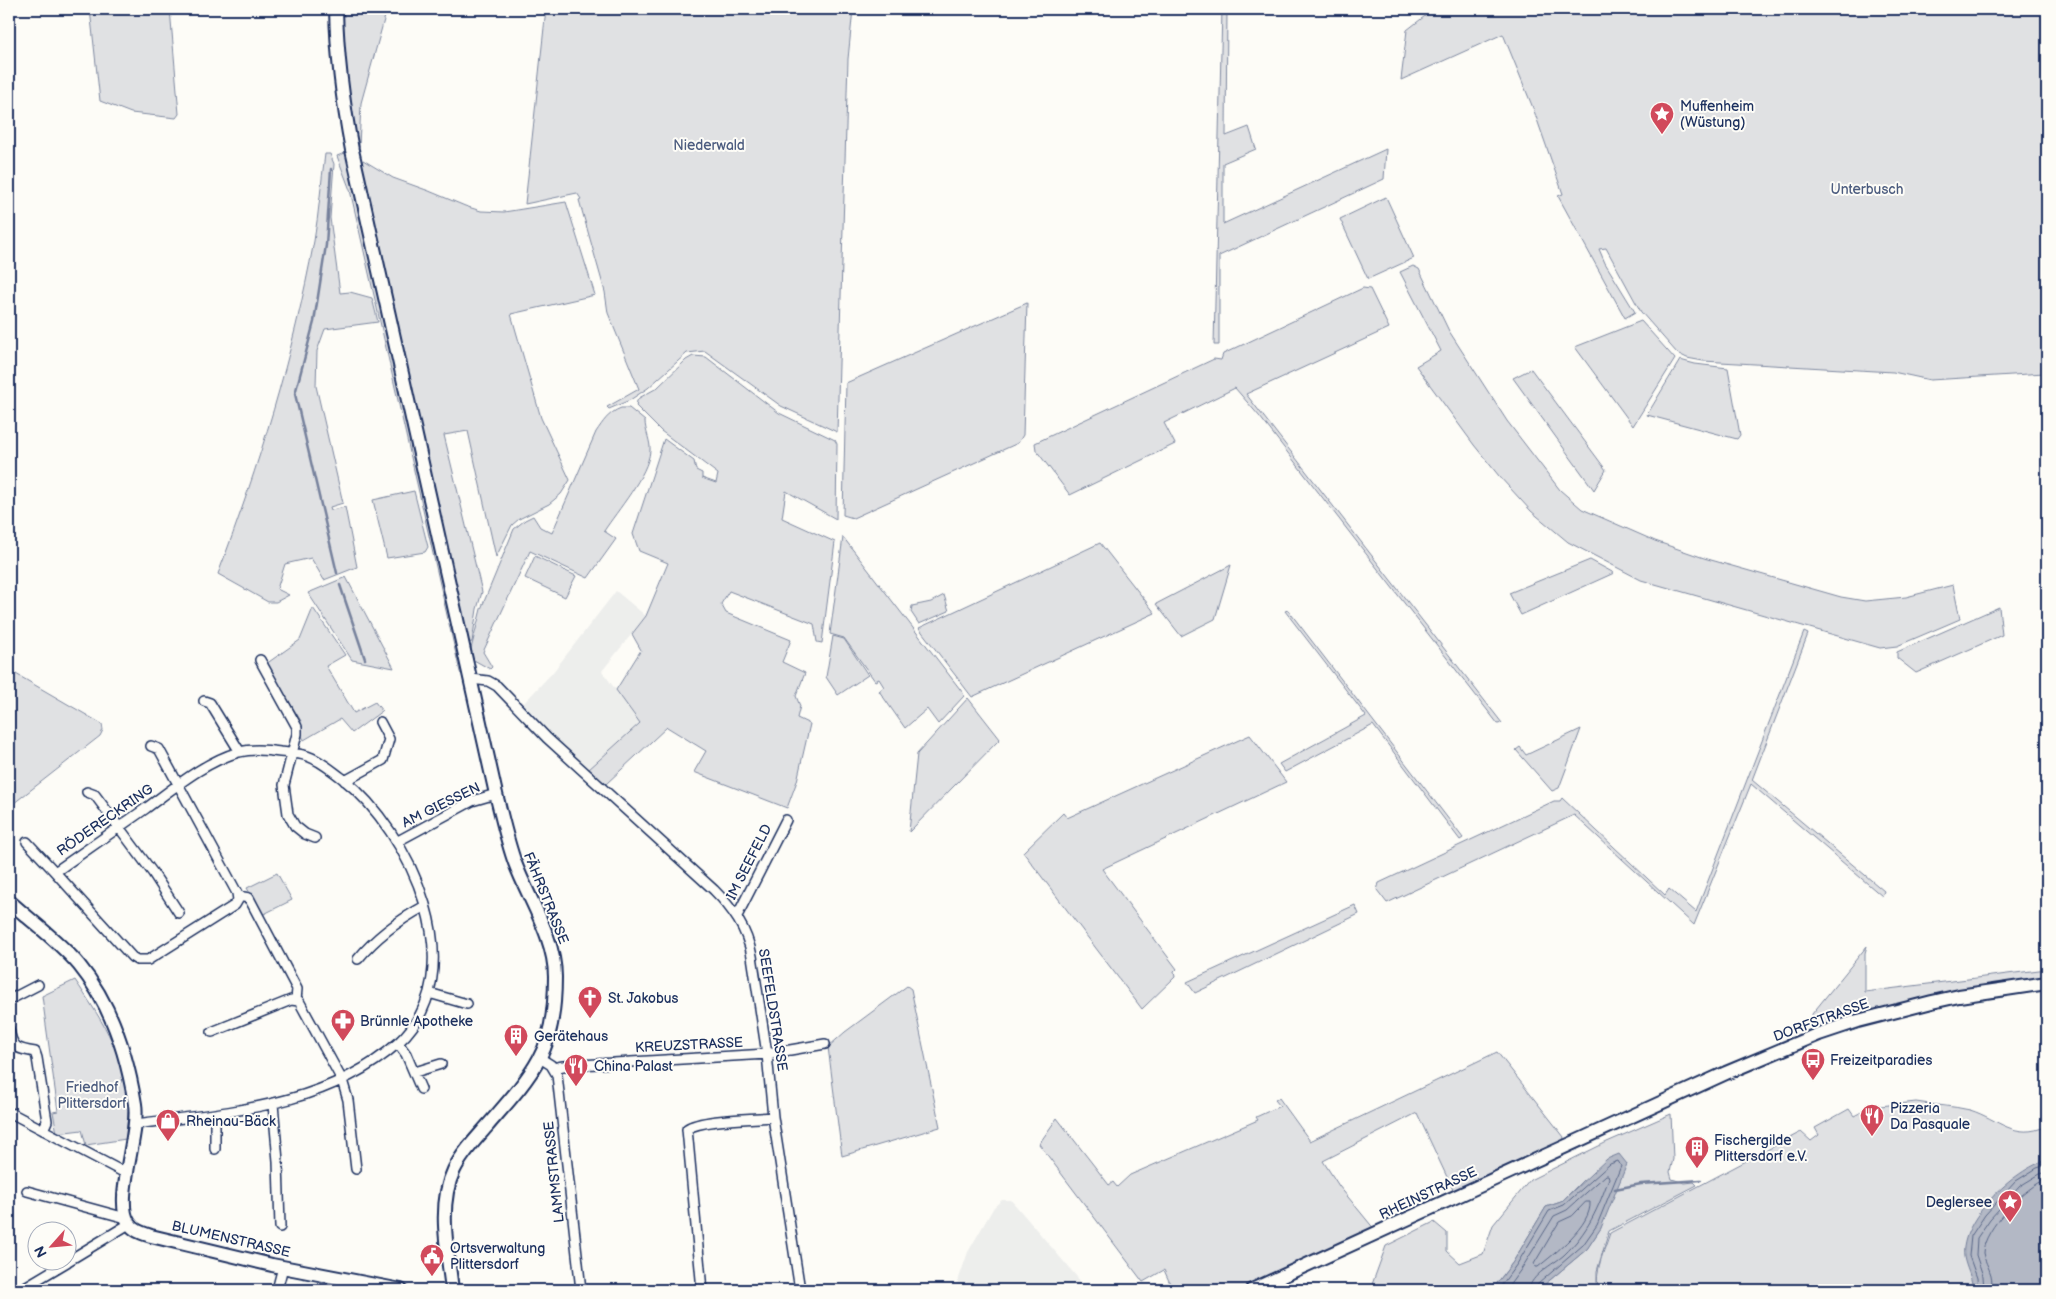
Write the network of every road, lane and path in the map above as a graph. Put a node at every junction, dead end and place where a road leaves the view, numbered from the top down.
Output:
1 (336, 9) edge
2 (260, 660) dead end
3 (470, 679) junction
4 (204, 701) dead end
5 (380, 722) dead end
6 (151, 746) dead end
7 (240, 752) junction
8 (292, 754) junction
9 (345, 781) junction
10 (179, 784) junction
11 (87, 792) dead end
12 (496, 794) junction
13 (786, 820) dead end
14 (119, 827) junction
15 (315, 838) dead end
16 (398, 841) junction
17 (27, 842) dead end
18 (55, 872) junction
19 (238, 896) junction
20 (9, 901) edge
21 (425, 906) junction
22 (179, 913) dead end
23 (737, 916) junction
24 (358, 959) dead end
25 (2047, 983) edge
26 (38, 986) dead end
27 (429, 993) junction
28 (9, 1000) edge
29 (296, 1000) junction
30 (467, 1004) dead end
31 (9, 1029) edge
32 (212, 1032) dead end
33 (398, 1043) junction
34 (825, 1044) dead end
35 (767, 1054) junction
36 (540, 1058) junction
37 (441, 1064) dead end
38 (553, 1068) junction
39 (415, 1072) junction
40 (342, 1080) junction
41 (421, 1089) dead end
42 (273, 1104) junction
43 (9, 1112) edge
44 (215, 1114) junction
45 (773, 1117) junction
46 (1617, 1123) joint
47 (136, 1124) junction
48 (43, 1130) junction
49 (215, 1149) dead end
50 (356, 1169) dead end
51 (127, 1174) junction
52 (27, 1191) dead end
53 (127, 1221) junction
54 (280, 1227) dead end
55 (78, 1254) edge
56 (283, 1267) junction
57 (49, 1272) edge
58 (20, 1290) edge
59 (277, 1290) edge
60 (401, 1290) edge
61 (452, 1290) edge
62 (581, 1290) edge
63 (702, 1290) edge
64 (800, 1290) edge
65 (1252, 1290) edge

1 - 3 main road, FÄHRSTRASSE
2 - 8 street
3 - 12 main road, FÄHRSTRASSE
3 - 23 street, SEEFELDSTRASSE
4 - 7 street
5 - 9 street
6 - 10 street
7 - 8 street, RÖDERECKRING
7 - 10 street, RÖDERECKRING
8 - 9 street, RÖDERECKRING
8 - 15 street
9 - 16 street, RÖDERECKRING
10 - 14 street, RÖDERECKRING
10 - 19 street
11 - 14 street
12 - 16 street, AM GIESSEN
12 - 36 main road, FÄHRSTRASSE
13 - 23 street, IM SEEFELD
14 - 18 street, RÖDERECKRING
14 - 22 street
16 - 21 street, RÖDERECKRING
17 - 18 street
18 - 19 street, RÖDERECKRING
19 - 29 street
20 - 47 main road
21 - 24 street
21 - 27 street, RÖDERECKRING
23 - 35 street, SEEFELDSTRASSE
25 - 46 main road, DORFSTRASSE
26 - 28 street
27 - 30 street
27 - 33 street, RÖDERECKRING
29 - 32 street
29 - 40 street
31 - 48 street
33 - 39 street
33 - 40 street, RÖDERECKRING
34 - 35 street, KREUZSTRASSE
35 - 38 street, KREUZSTRASSE
35 - 45 street, SEEFELDSTRASSE
36 - 38 street
36 - 61 main road, FÄHRSTRASSE
37 - 39 street
38 - 62 street, LAMMSTRASSE
39 - 41 street
40 - 42 street, RÖDERECKRING
40 - 50 street
42 - 44 street, RÖDERECKRING
42 - 54 street
43 - 48 street
44 - 47 street, RÖDERECKRING
44 - 49 street
45 - 63 street
45 - 64 street, SEEFELDSTRASSE
46 - 65 main road, RHEINSTRASSE
47 - 51 main road
48 - 51 street
51 - 53 main road
52 - 53 street
53 - 55 street
53 - 56 main road, BLUMENSTRASSE
56 - 59 street
56 - 60 main road, BLUMENSTRASSE
57 - 58 street

